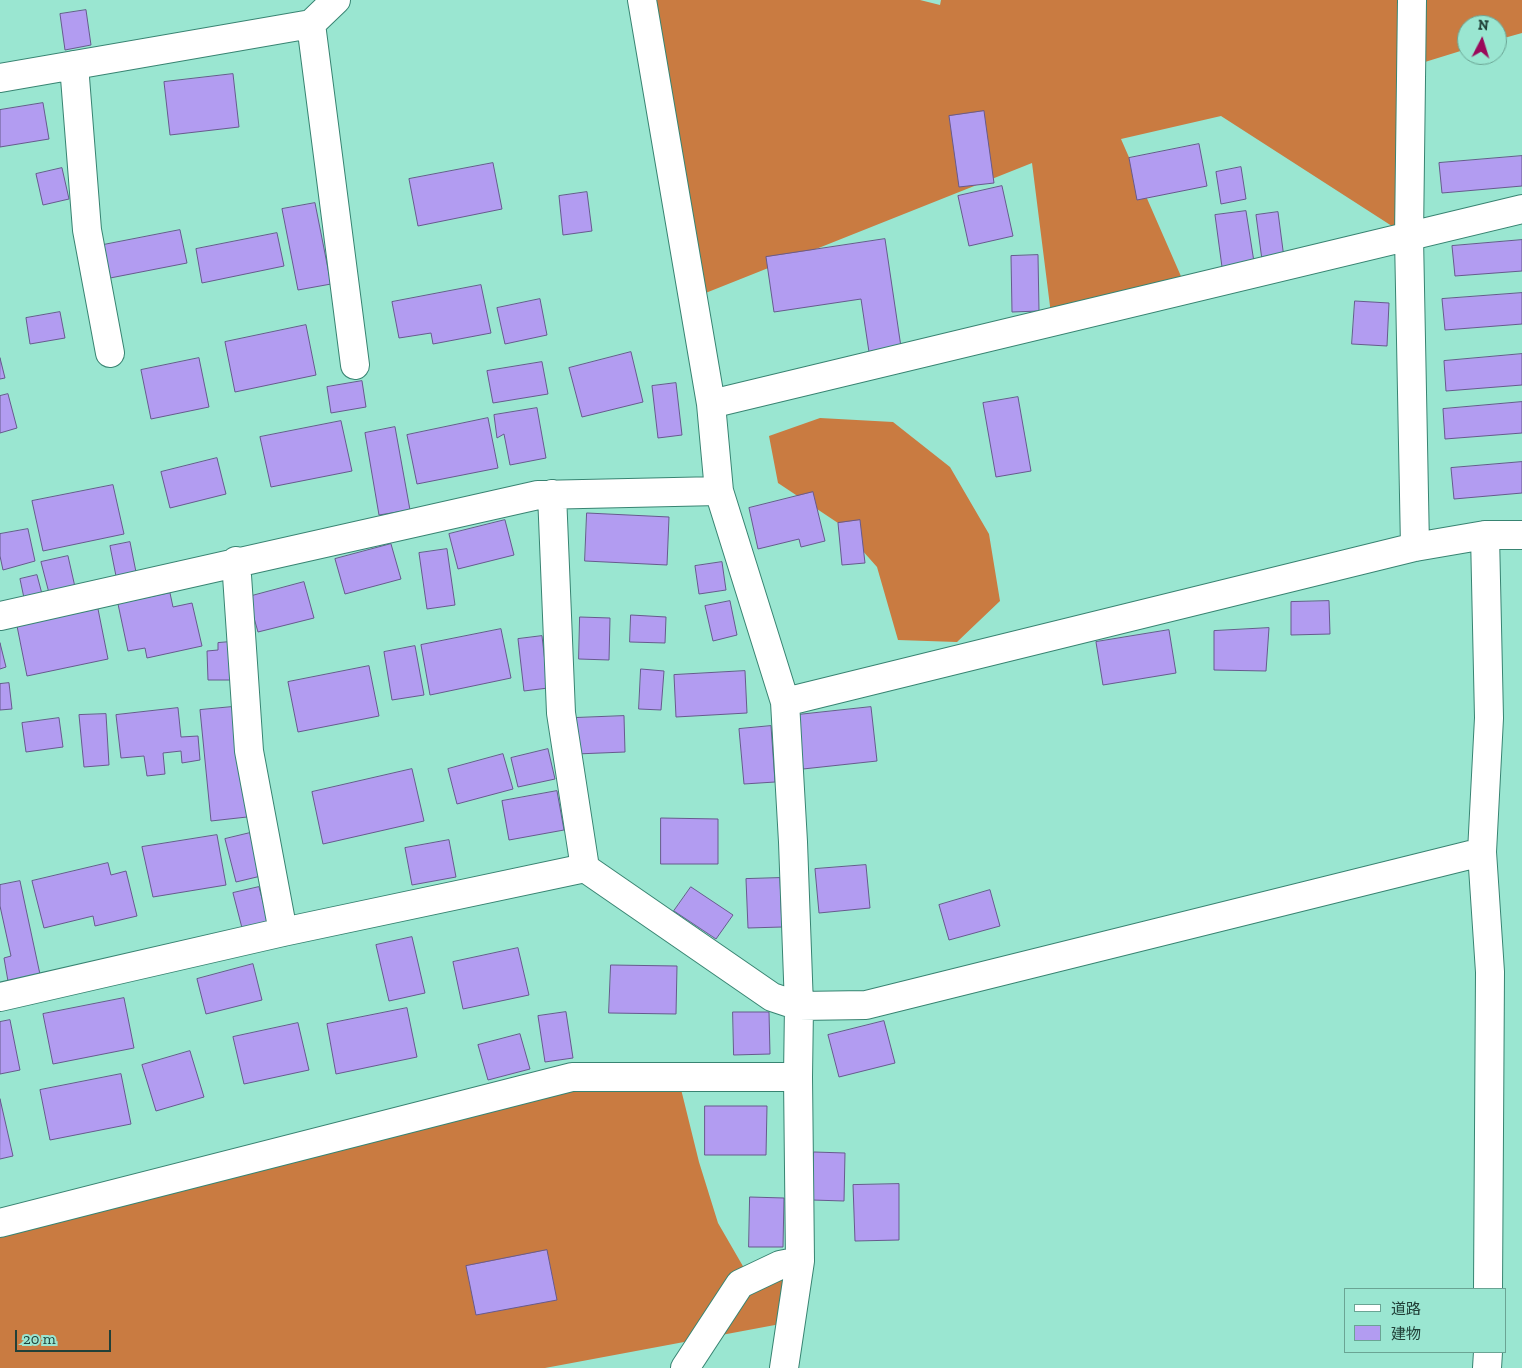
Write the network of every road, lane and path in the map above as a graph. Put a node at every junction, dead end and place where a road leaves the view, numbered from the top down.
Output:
1 (336, 0) edge
2 (642, 0) edge
3 (1412, 0) edge
4 (311, 24) junction
5 (74, 65) junction
6 (0, 78) edge
7 (1522, 209) edge
8 (1408, 237) junction
9 (110, 353) dead end
10 (355, 366) dead end
11 (711, 404) junction
12 (719, 491) junction
13 (552, 494) junction
14 (1485, 535) junction
15 (1522, 535) edge
16 (1415, 547) junction
17 (236, 561) junction
18 (0, 616) edge
19 (785, 702) junction
20 (1482, 852) junction
21 (586, 868) junction
22 (283, 932) junction
23 (0, 997) edge
24 (799, 1006) junction
25 (798, 1076) junction
26 (0, 1222) edge
27 (800, 1261) junction
28 (1488, 1288) edge
29 (1488, 1353) edge
30 (685, 1368) edge
31 (784, 1368) edge
32 (1488, 1368) edge

1 - 4 street
2 - 11 street
3 - 8 street
4 - 5 street
4 - 10 street
5 - 6 street
5 - 9 street
7 - 8 street
8 - 11 street
8 - 16 street
11 - 12 street
12 - 13 street
12 - 19 street
13 - 17 street
13 - 21 street
14 - 15 street
14 - 16 street
14 - 20 street
16 - 19 street
17 - 18 street
17 - 22 street
19 - 24 street
20 - 24 street
20 - 28 street
21 - 22 street
21 - 24 street
22 - 23 street
24 - 25 street
25 - 26 street
25 - 27 street
27 - 30 street
27 - 31 street
29 - 32 street

